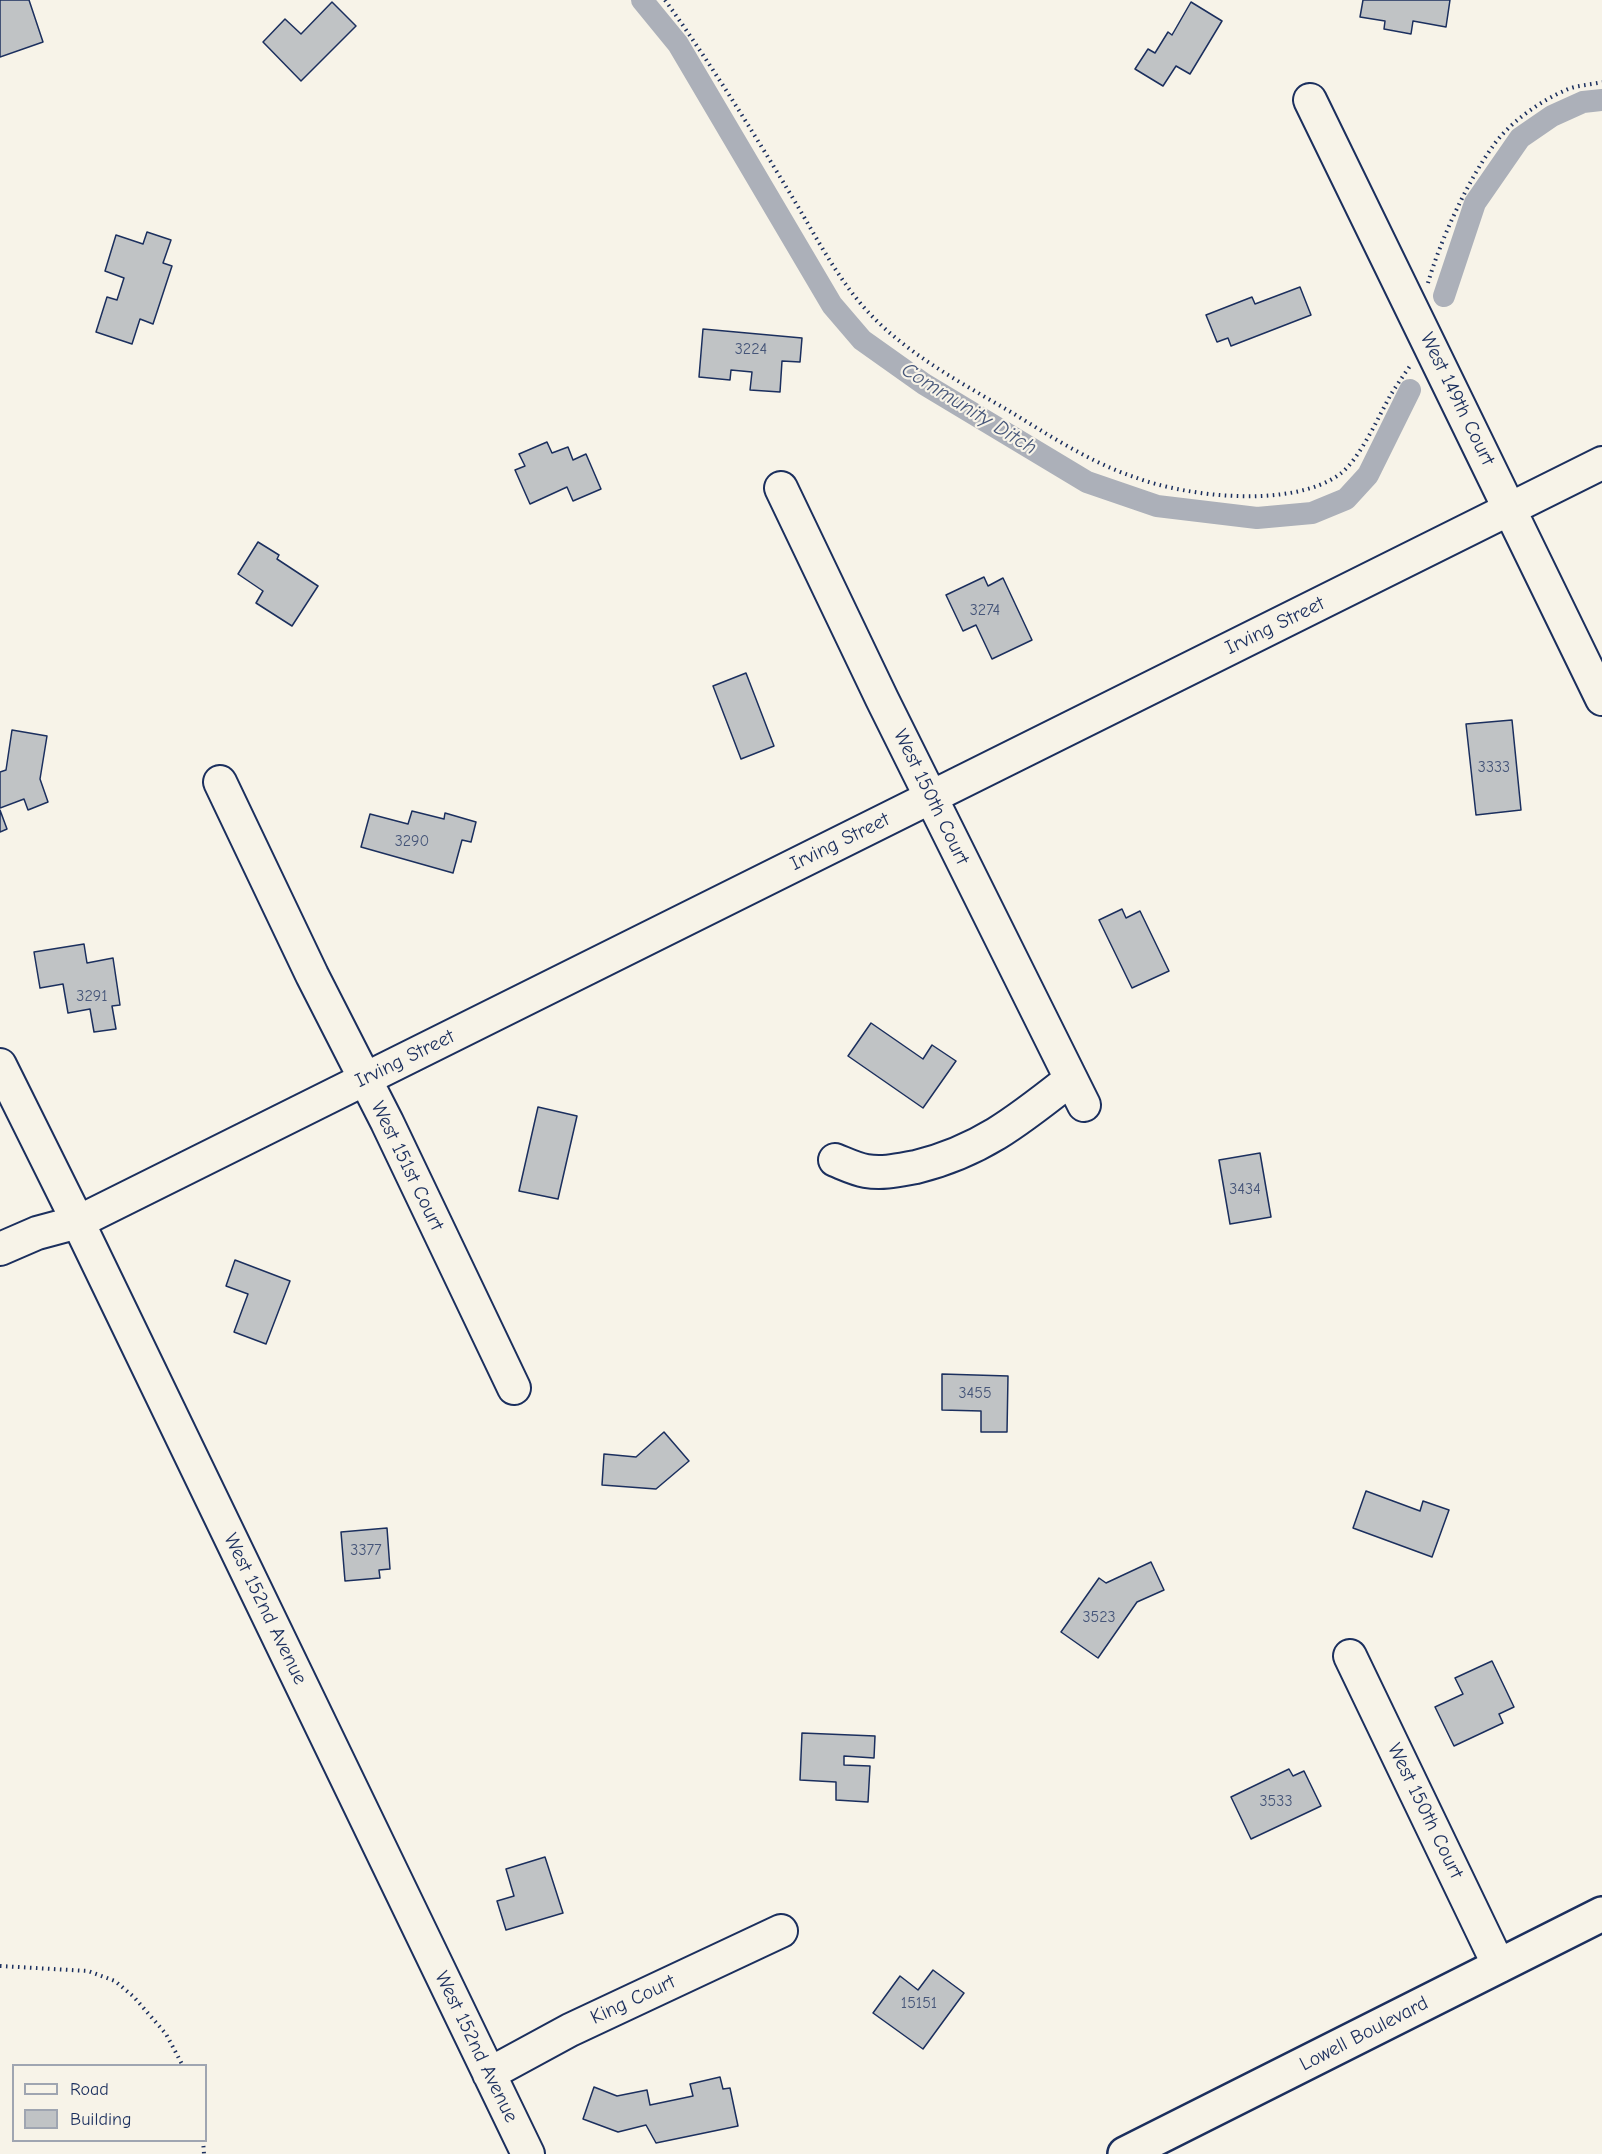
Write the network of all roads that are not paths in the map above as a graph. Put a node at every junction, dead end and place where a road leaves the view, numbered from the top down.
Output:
1 (1310, 99) dead end
2 (1602, 463) edge
3 (781, 488) dead end
4 (1510, 509) junction
5 (1602, 699) edge
6 (220, 782) dead end
7 (931, 797) junction
8 (0, 1065) edge
9 (365, 1079) junction
10 (835, 1160) dead end
11 (78, 1222) junction
12 (0, 1249) edge
13 (514, 1388) dead end
14 (1350, 1656) dead end
15 (1602, 1914) edge
16 (781, 1931) dead end
17 (1499, 1966) junction
18 (489, 2074) junction
19 (528, 2154) edge
20 (1125, 2154) edge

1 - 4 street, West 149th Court
2 - 4 street, Irving Street
3 - 7 street, West 150th Court
4 - 5 street, West 149th Court
4 - 7 street, Irving Street
6 - 9 street, West 151st Court
7 - 9 street, Irving Street
7 - 10 street, West 150th Court
8 - 11 street, West 152nd Avenue
9 - 11 street, Irving Street
9 - 13 street, West 151st Court
11 - 12 street, Irving Street
11 - 18 street, West 152nd Avenue
14 - 17 street, West 150th Court
15 - 17 main road, Lowell Boulevard
16 - 18 street, King Court
17 - 20 main road, Lowell Boulevard
18 - 19 street, West 152nd Avenue

